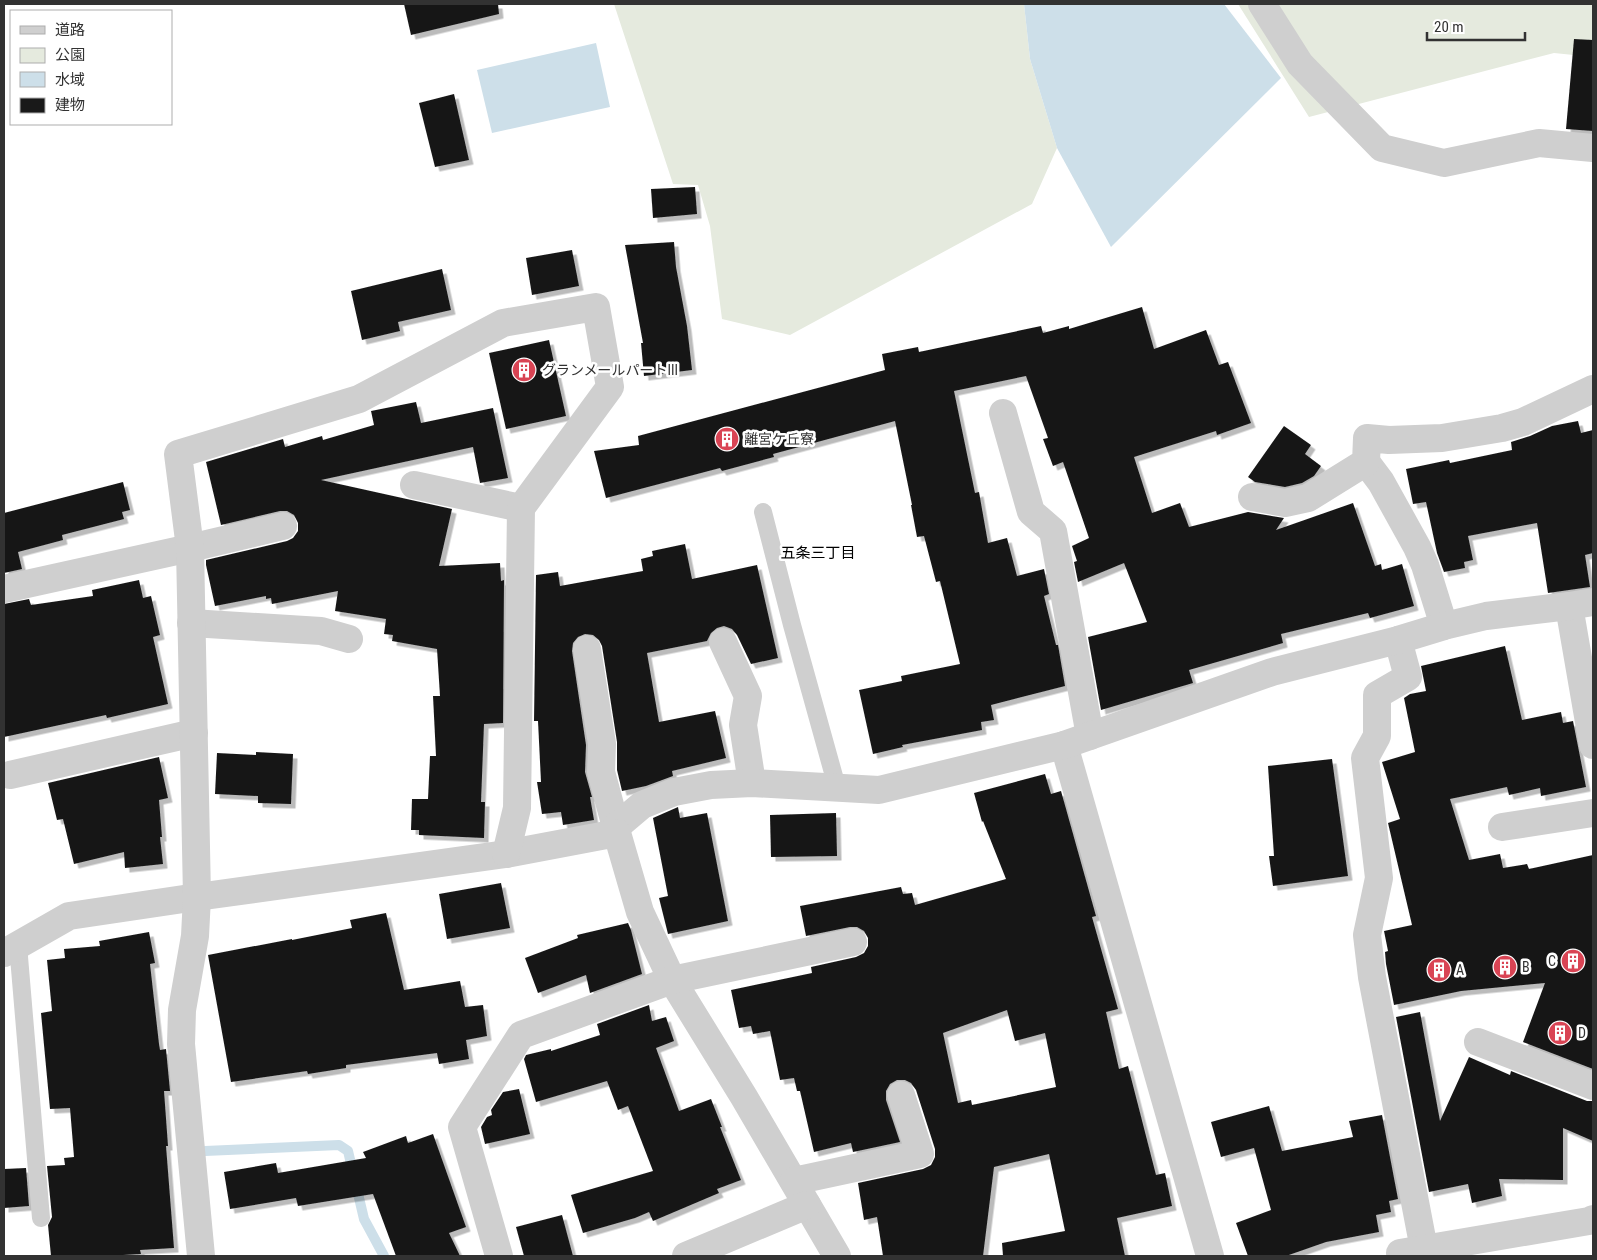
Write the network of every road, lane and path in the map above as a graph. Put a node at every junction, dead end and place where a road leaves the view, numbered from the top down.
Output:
1 (1262, 4) edge
2 (1593, 148) edge
3 (1593, 389) edge
4 (1003, 413) dead end
5 (1366, 462) junction
6 (414, 485) dead end
7 (1252, 497) dead end
8 (521, 508) junction
9 (763, 512) dead end
10 (283, 526) dead end
11 (190, 548) junction
12 (4, 589) edge
13 (1581, 604) edge
14 (191, 623) junction
15 (1444, 626) junction
16 (349, 639) dead end
17 (1398, 640) junction
18 (723, 642) dead end
19 (587, 649) dead end
20 (194, 733) junction
21 (1090, 736) junction
22 (1064, 745) junction
23 (1593, 745) edge
24 (10, 775) dead end
25 (752, 783) junction
26 (837, 787) junction
27 (1593, 813) edge
28 (1502, 827) dead end
29 (616, 830) junction
30 (506, 854) junction
31 (198, 897) junction
32 (853, 942) dead end
33 (11, 949) edge
34 (672, 980) junction
35 (1478, 1042) dead end
36 (1593, 1086) edge
37 (901, 1095) dead end
38 (794, 1181) junction
39 (807, 1205) junction
40 (41, 1218) dead end
41 (1593, 1219) edge
42 (201, 1256) edge
43 (498, 1256) edge
44 (686, 1256) edge
45 (838, 1256) edge
46 (1210, 1256) edge

1 - 2 street
3 - 5 street
4 - 21 street
5 - 7 street
5 - 15 street
6 - 8 street
8 - 11 street
8 - 30 street
9 - 26 lane
10 - 11 street
11 - 12 street
11 - 14 street
13 - 15 street
13 - 23 street
14 - 16 street
14 - 20 street
15 - 17 street
17 - 21 street
17 - 41 street
18 - 25 street
19 - 29 street
20 - 24 street
20 - 31 street
21 - 22 street
22 - 26 street
22 - 46 street
25 - 26 street
25 - 29 street
27 - 28 street
29 - 30 street
29 - 34 street
30 - 31 street
31 - 33 street
31 - 42 street
32 - 34 street
33 - 40 lane
34 - 38 street
34 - 43 street
35 - 36 street
37 - 38 street
38 - 39 street
39 - 44 street
39 - 45 street

